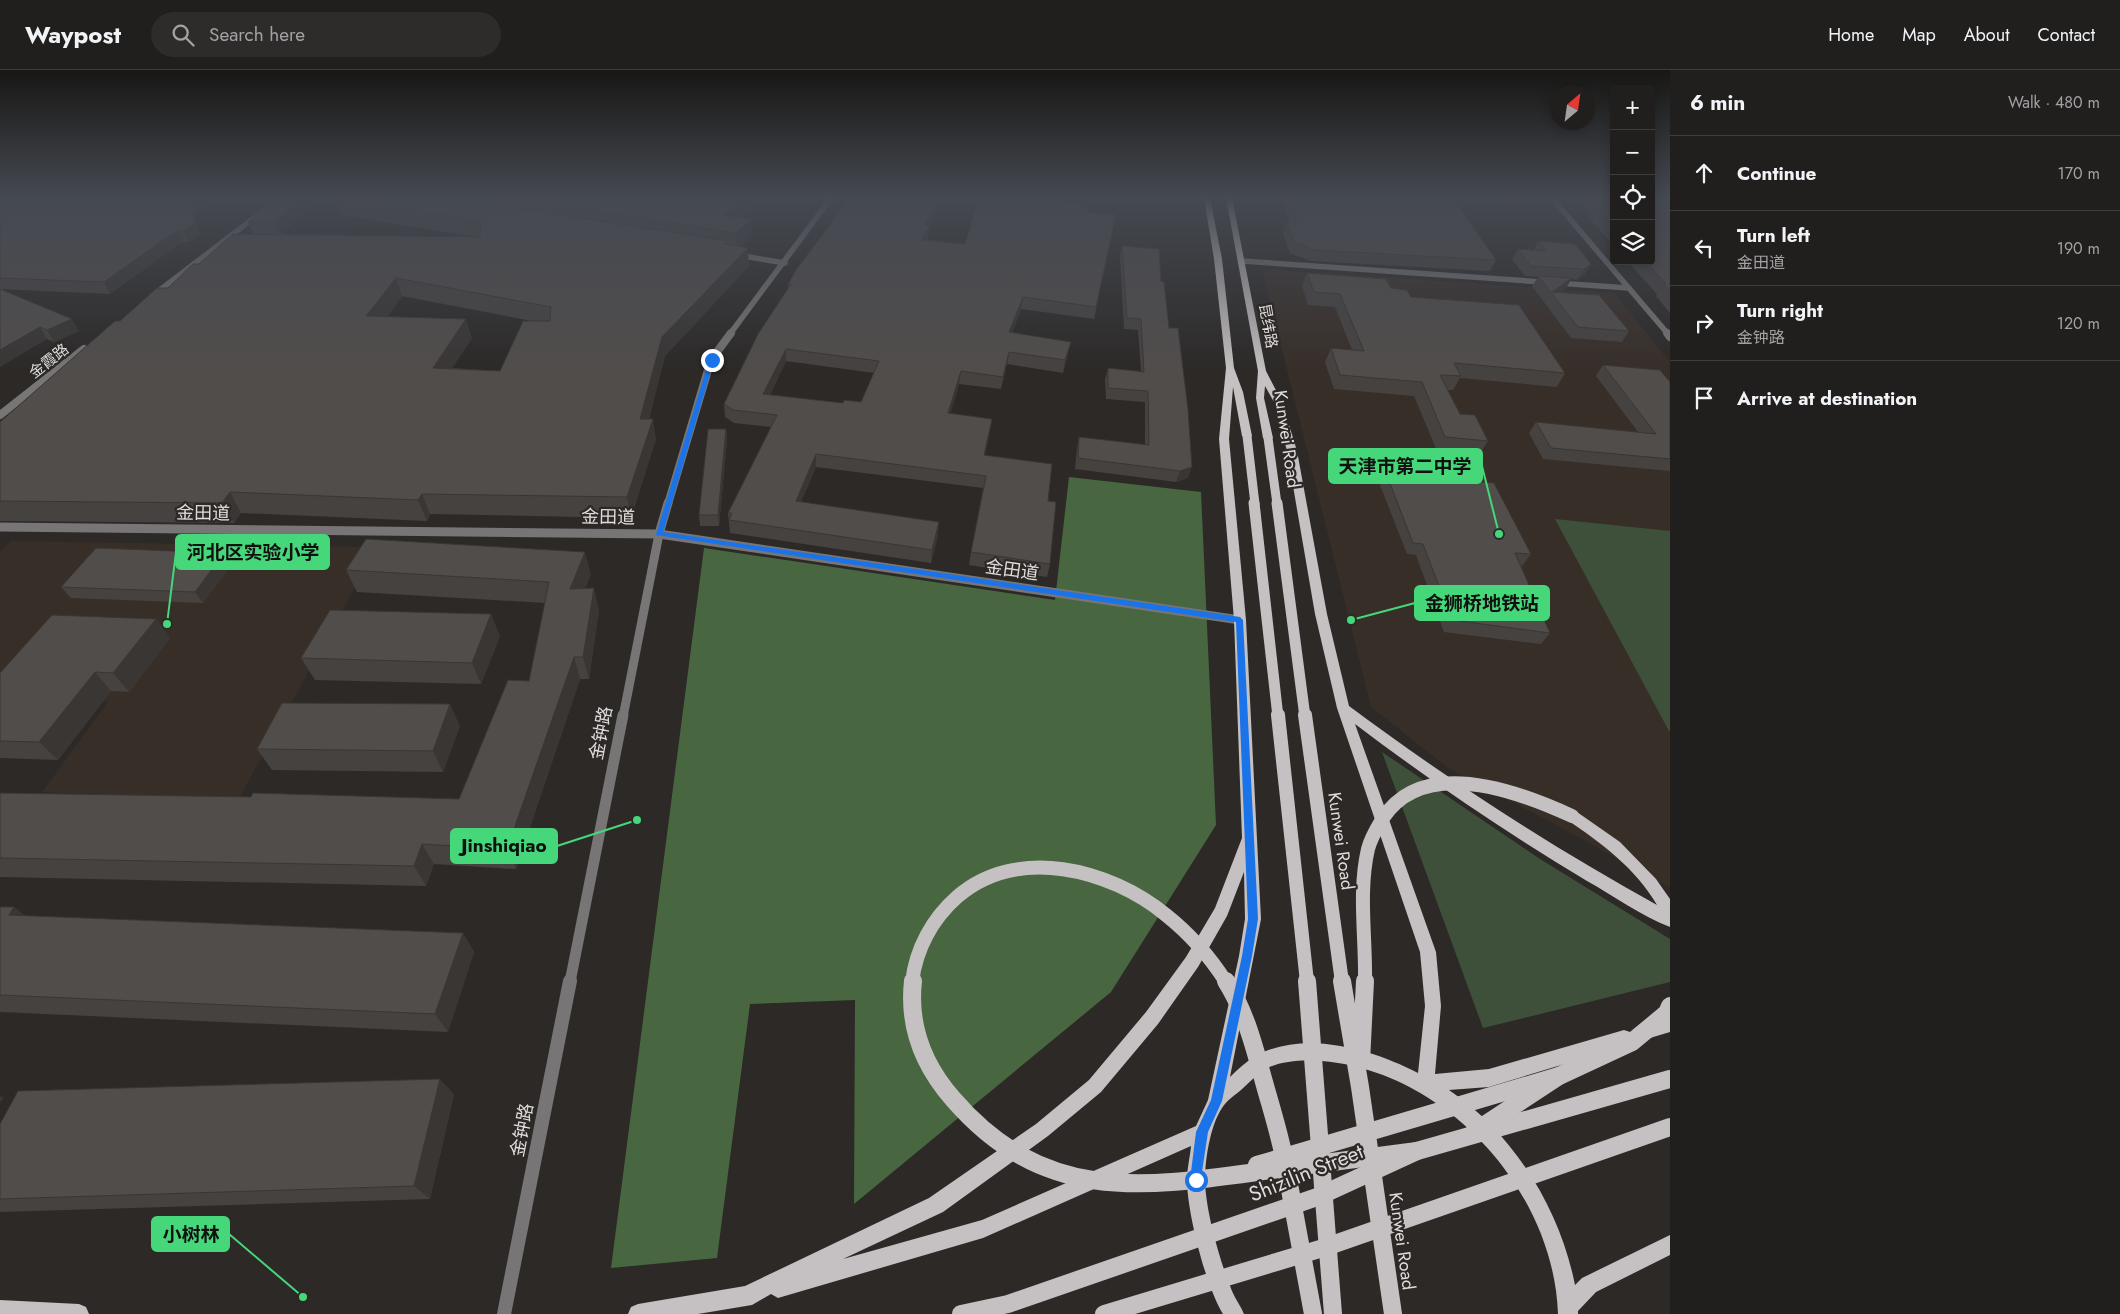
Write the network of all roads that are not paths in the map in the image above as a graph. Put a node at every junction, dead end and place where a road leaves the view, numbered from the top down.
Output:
1 (204, 256) edge
2 (740, 256) edge
3 (790, 256) edge
4 (1217, 256) edge
5 (1241, 256) edge
6 (1602, 256) edge
7 (1242, 261) junction
8 (785, 263) junction
9 (1629, 288) junction
10 (146, 300) edge
11 (1670, 337) edge
12 (92, 342) edge
13 (1230, 368) junction
14 (1262, 371) junction
15 (0, 415) edge
16 (0, 527) edge
17 (659, 534) junction
18 (1240, 620) junction
19 (1343, 708) junction
20 (1248, 837) junction
21 (1670, 913) edge
22 (1670, 920) edge
23 (1670, 1006) edge
24 (1670, 1024) edge
25 (1559, 1076) junction
26 (1670, 1079) edge
27 (1425, 1084) junction
28 (1360, 1088) junction
29 (1216, 1101) junction
30 (1670, 1127) edge
31 (1202, 1132) junction
32 (1462, 1139) junction
33 (1417, 1151) junction
34 (1220, 1176) junction
35 (1670, 1245) edge
36 (744, 1297) junction
37 (0, 1310) edge
38 (1568, 1311) edge
39 (78, 1314) edge
40 (504, 1314) edge
41 (638, 1314) edge
42 (961, 1314) edge
43 (1104, 1314) edge
44 (1234, 1314) edge
45 (1313, 1314) edge
46 (1333, 1314) edge
47 (1393, 1314) edge

1 - 10 street
2 - 8 street
3 - 8 street, 金钟路
4 - 13 main road
5 - 7 main road, 昆纬路
6 - 9 street
7 - 9 street
7 - 14 main road, 昆纬路
8 - 17 street, 金钟路
9 - 11 street
12 - 15 street, 金霞路
13 - 18 main road
13 - 46 main road, bridge
14 - 19 main road
14 - 28 main road, Kunwei Road, bridge
16 - 17 street, 金田道
17 - 18 street, 金田道
17 - 40 street, 金钟路
18 - 20 main road
19 - 22 main road
19 - 27 main road
20 - 29 main road
20 - 36 main road
21 - 28 main road, bridge
23 - 25 main road, bridge
24 - 27 main road
25 - 32 main road, bridge
25 - 34 main road, bridge
26 - 32 main road, Shizilin Street, bridge
27 - 29 main road
27 - 38 main road
28 - 47 main road, Kunwei Road, bridge
29 - 31 main road
30 - 43 main road, bridge
31 - 36 main road
31 - 44 main road
32 - 33 main road, Shizilin Street, bridge
33 - 34 main road, bridge
33 - 42 main road, Shizilin Street, bridge
34 - 45 main road, bridge
35 - 38 main road
36 - 41 main road
37 - 39 main road

